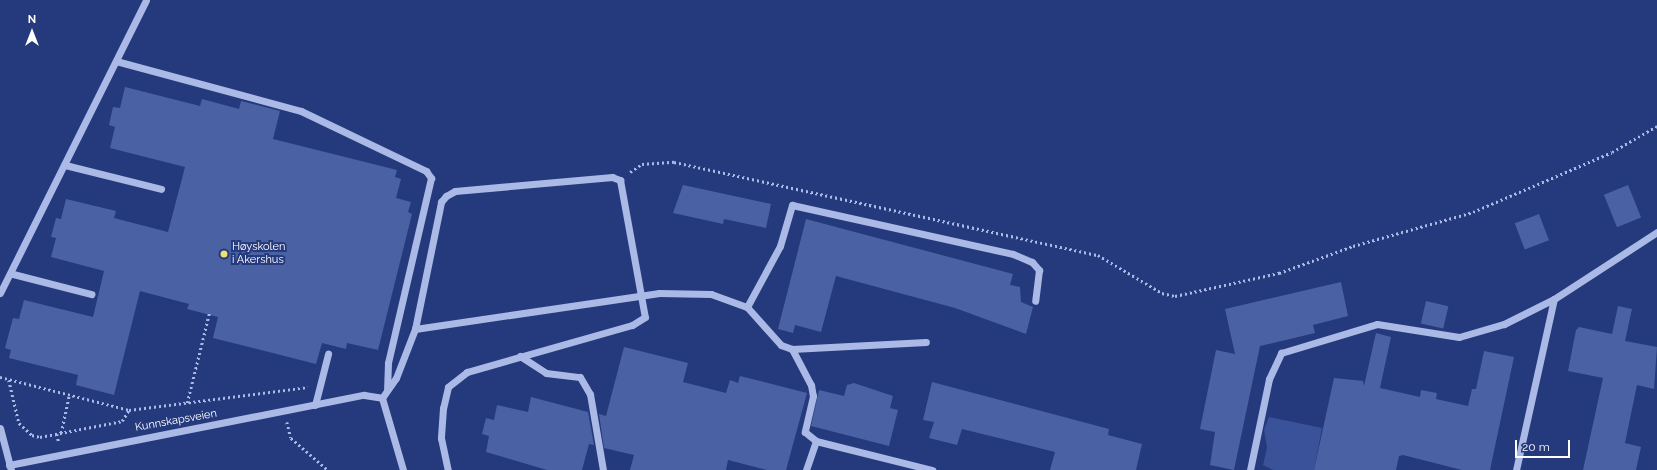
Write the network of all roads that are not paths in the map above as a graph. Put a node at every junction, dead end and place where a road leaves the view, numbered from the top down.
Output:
1 (146, 0) edge
2 (116, 61) junction
3 (64, 164) junction
4 (161, 189) dead end
5 (1657, 232) edge
6 (12, 274) junction
7 (0, 294) edge
8 (91, 294) dead end
9 (640, 295) junction
10 (1554, 298) junction
11 (1035, 301) dead end
12 (747, 307) junction
13 (415, 329) junction
14 (926, 342) dead end
15 (792, 348) junction
16 (328, 354) dead end
17 (520, 356) junction
18 (387, 389) junction
19 (382, 398) junction
20 (316, 405) junction
21 (0, 428) edge
22 (816, 441) junction
23 (10, 467) edge
24 (404, 470) edge
25 (448, 470) edge
26 (603, 470) edge
27 (806, 470) edge
28 (932, 470) edge
29 (1250, 470) edge
30 (1516, 470) edge

1 - 2 street
2 - 3 street
2 - 18 street
3 - 4 street
3 - 6 street
5 - 10 street
6 - 7 street
6 - 8 street
9 - 12 street
9 - 13 street
9 - 13 street
9 - 17 street
10 - 29 street
10 - 30 street
11 - 12 street
12 - 15 street
13 - 18 street
14 - 15 street
15 - 22 street
16 - 20 street
17 - 25 street
17 - 26 street
18 - 19 street
19 - 20 street, Kunnskapsveien
19 - 24 street
20 - 23 street, Kunnskapsveien
21 - 23 street, Kunnskapsveien
22 - 27 street
22 - 28 street

